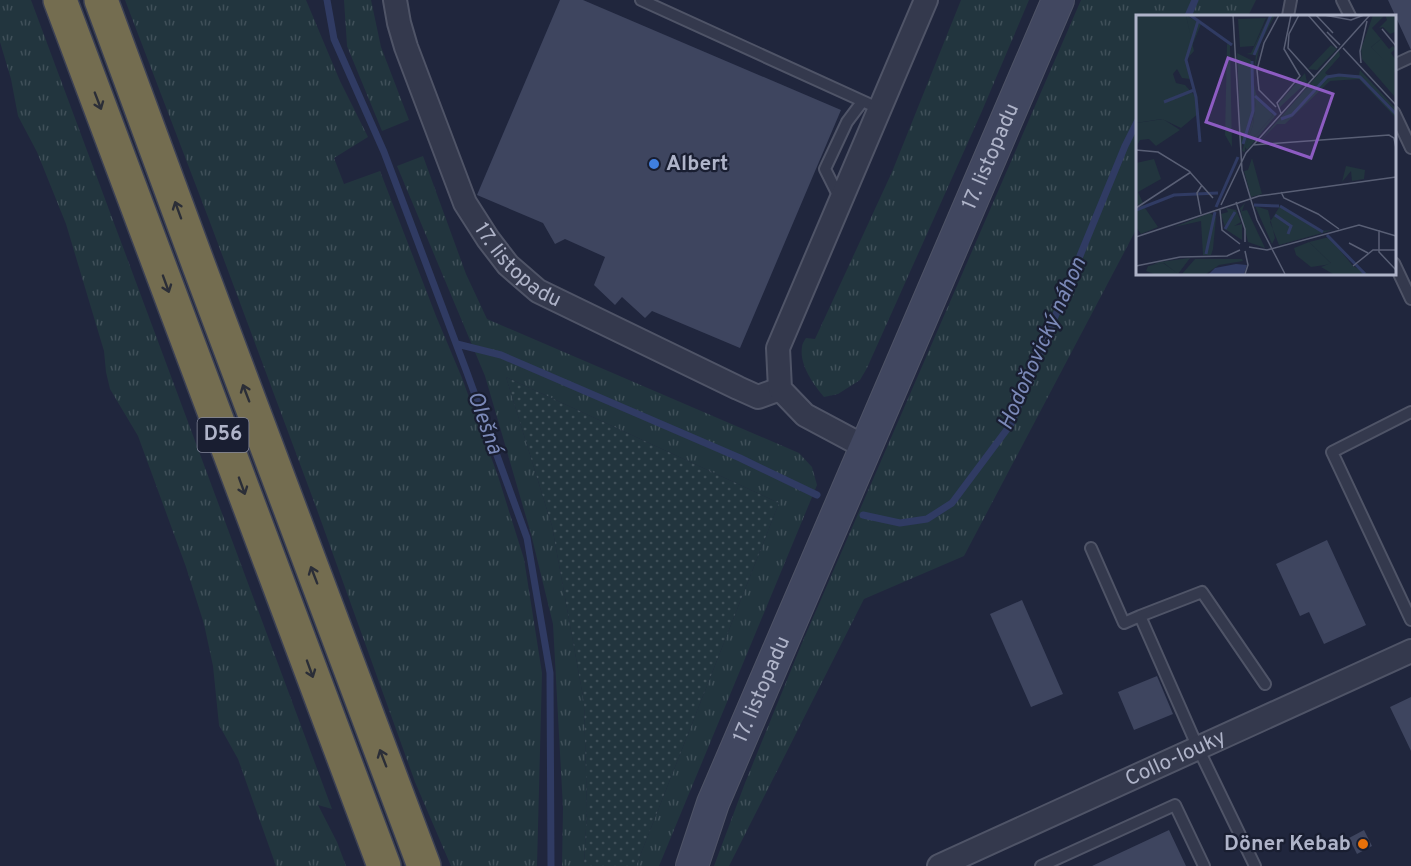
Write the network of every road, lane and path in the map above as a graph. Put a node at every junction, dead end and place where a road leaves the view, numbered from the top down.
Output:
1 (60, 0) edge
2 (101, 0) edge
3 (395, 0) edge
4 (641, 0) edge
5 (926, 0) edge
6 (1058, 0) edge
7 (1291, 0) edge
8 (1342, 0) edge
9 (1288, 15) edge
10 (1350, 15) edge
11 (1411, 57) edge
12 (1396, 64) edge
13 (871, 105) junction
14 (1396, 114) edge
15 (1411, 148) edge
16 (1396, 264) edge
17 (1411, 299) edge
18 (780, 389) junction
19 (1411, 412) edge
20 (865, 447) junction
21 (1090, 548) dead end
22 (1407, 601) edge
23 (1140, 616) junction
24 (1411, 620) edge
25 (1411, 651) edge
26 (1265, 684) dead end
27 (1198, 748) junction
28 (384, 866) edge
29 (424, 866) edge
30 (692, 866) edge
31 (939, 866) edge
32 (1041, 866) edge
33 (1204, 866) edge
34 (1255, 866) edge

1 -> 28 highway, D56
29 -> 2 highway, D56
3 - 18 street, 17. listopadu
4 - 13 lane
5 - 13 street
6 - 20 main road, 17. listopadu
7 - 9 lane
8 - 10 lane
11 - 12 lane
13 - 18 street
14 - 15 lane
16 - 17 lane
18 - 20 street
19 - 22 lane
20 - 30 main road, 17. listopadu
21 - 23 lane
22 - 24 lane
23 - 26 lane
23 - 27 lane
25 - 27 street, Collo-louky
27 - 31 street, Collo-louky
27 - 34 lane
32 - 33 lane

